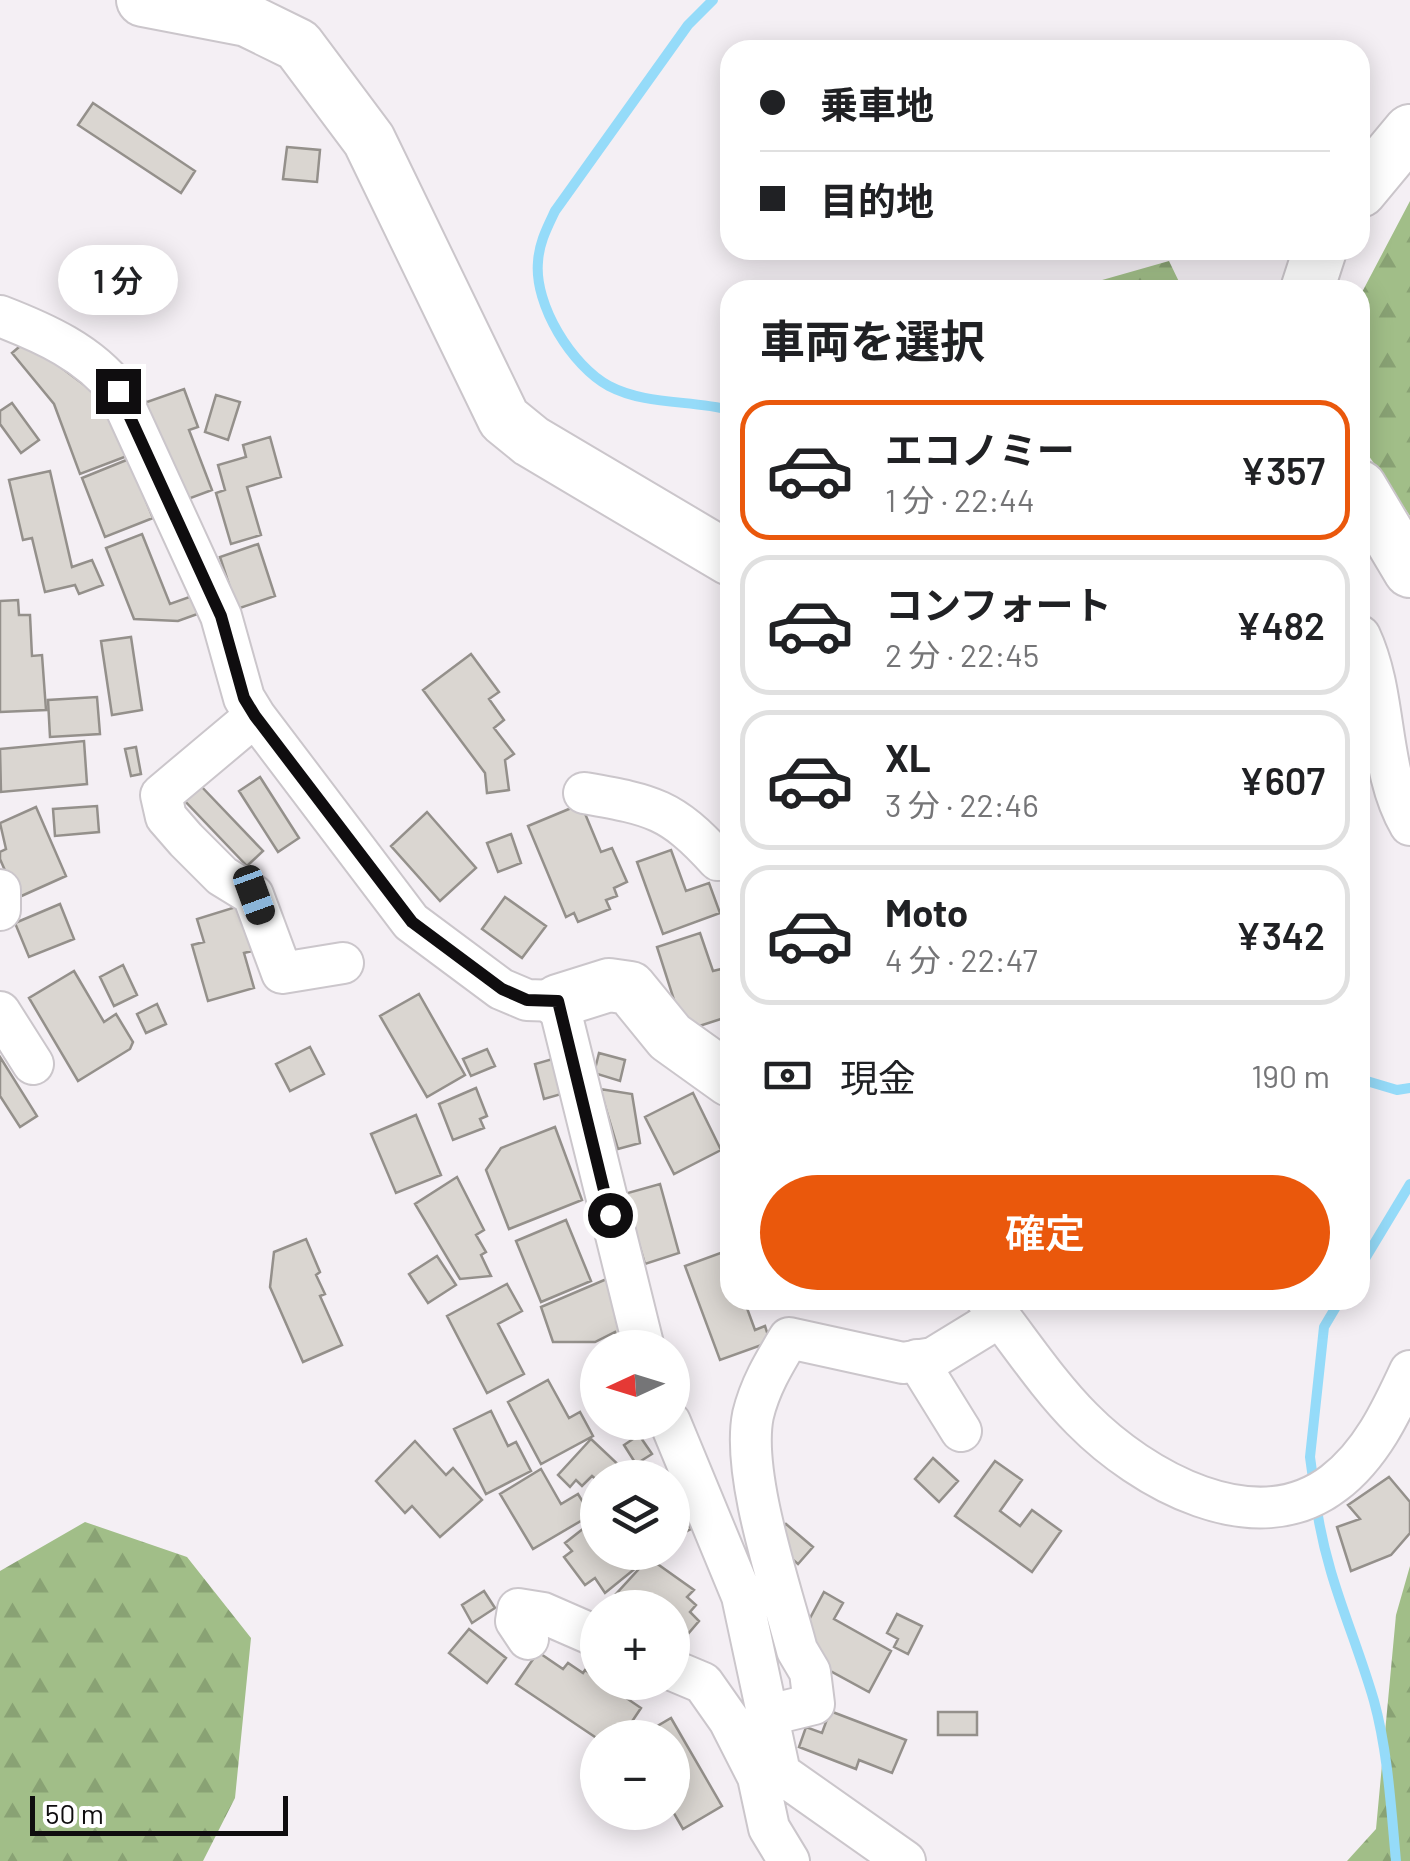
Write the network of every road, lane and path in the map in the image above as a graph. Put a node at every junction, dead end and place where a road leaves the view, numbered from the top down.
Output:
1 (142, 0) edge
2 (1410, 131) edge
3 (1370, 178) edge
4 (0, 316) edge
5 (1370, 504) edge
6 (720, 553) edge
7 (1410, 571) edge
8 (1370, 663) edge
9 (255, 716) junction
10 (584, 794) dead end
11 (1410, 825) edge
12 (720, 859) edge
13 (0, 890) edge
14 (0, 910) edge
15 (344, 964) dead end
16 (558, 1001) junction
17 (0, 1012) edge
18 (33, 1064) dead end
19 (720, 1073) edge
20 (992, 1310) edge
21 (996, 1310) edge
22 (640, 1330) edge
23 (917, 1360) junction
24 (1410, 1371) edge
25 (961, 1432) dead end
26 (677, 1440) edge
27 (580, 1629) edge
28 (528, 1639) dead end
29 (690, 1678) edge
30 (769, 1715) junction
31 (769, 1774) junction
32 (789, 1861) edge
33 (905, 1861) edge

1 - 6 street
2 - 3 street
4 - 9 street
5 - 7 street
8 - 11 street
9 - 15 street
9 - 16 street
10 - 12 street
13 - 14 street
16 - 19 street
16 - 22 street
17 - 18 street
20 - 23 street
21 - 24 street
23 - 25 street
23 - 30 street
26 - 30 street
27 - 28 street
29 - 31 street
30 - 31 street
31 - 32 street
31 - 33 street

